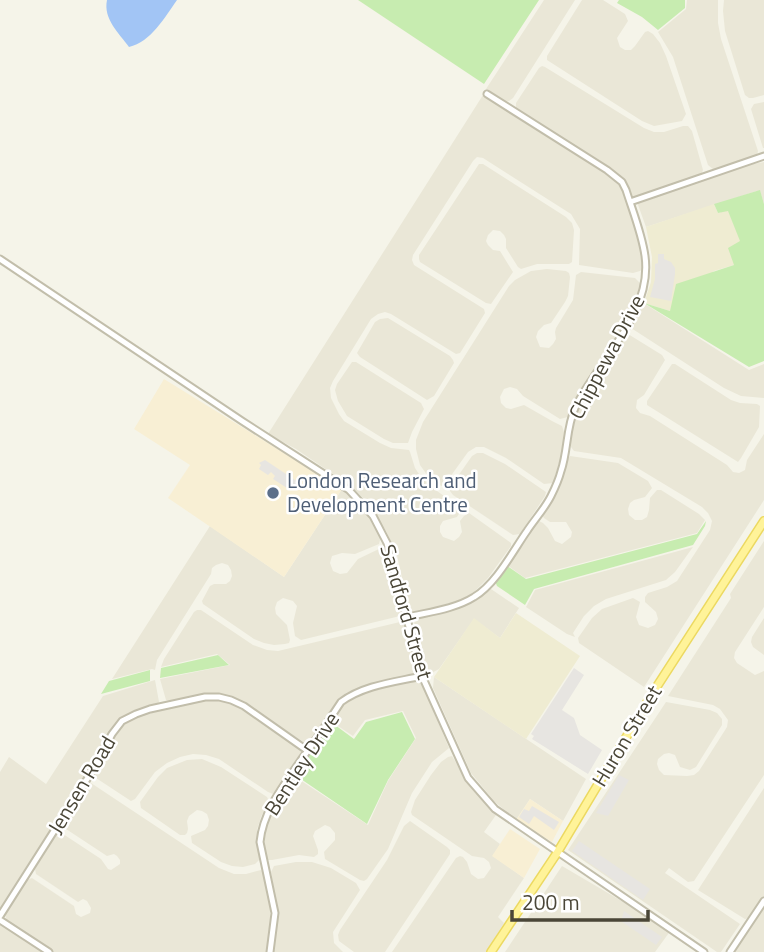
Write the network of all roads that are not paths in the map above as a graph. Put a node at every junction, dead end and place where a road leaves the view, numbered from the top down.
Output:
1 (487, 94) dead end
2 (764, 156) edge
3 (630, 202) junction
4 (0, 259) edge
5 (764, 520) edge
6 (408, 617) junction
7 (422, 676) junction
8 (308, 751) junction
9 (556, 853) junction
10 (764, 901) edge
11 (0, 918) edge
12 (49, 952) edge
13 (270, 952) edge
14 (491, 952) edge
15 (704, 952) edge
16 (730, 952) edge

1 - 3 street, Chippewa Drive
2 - 3 street
3 - 6 street, Chippewa Drive
4 - 6 street, Sandford Street
5 - 9 main road, Huron Street
6 - 7 street, Sandford Street
7 - 8 street, Bentley Drive
7 - 9 street, Sandford Street
8 - 11 street, Jensen Road
8 - 13 street, Bentley Drive
9 - 14 main road, Huron Street
9 - 15 street, Sandford Street
10 - 16 street
11 - 12 street

